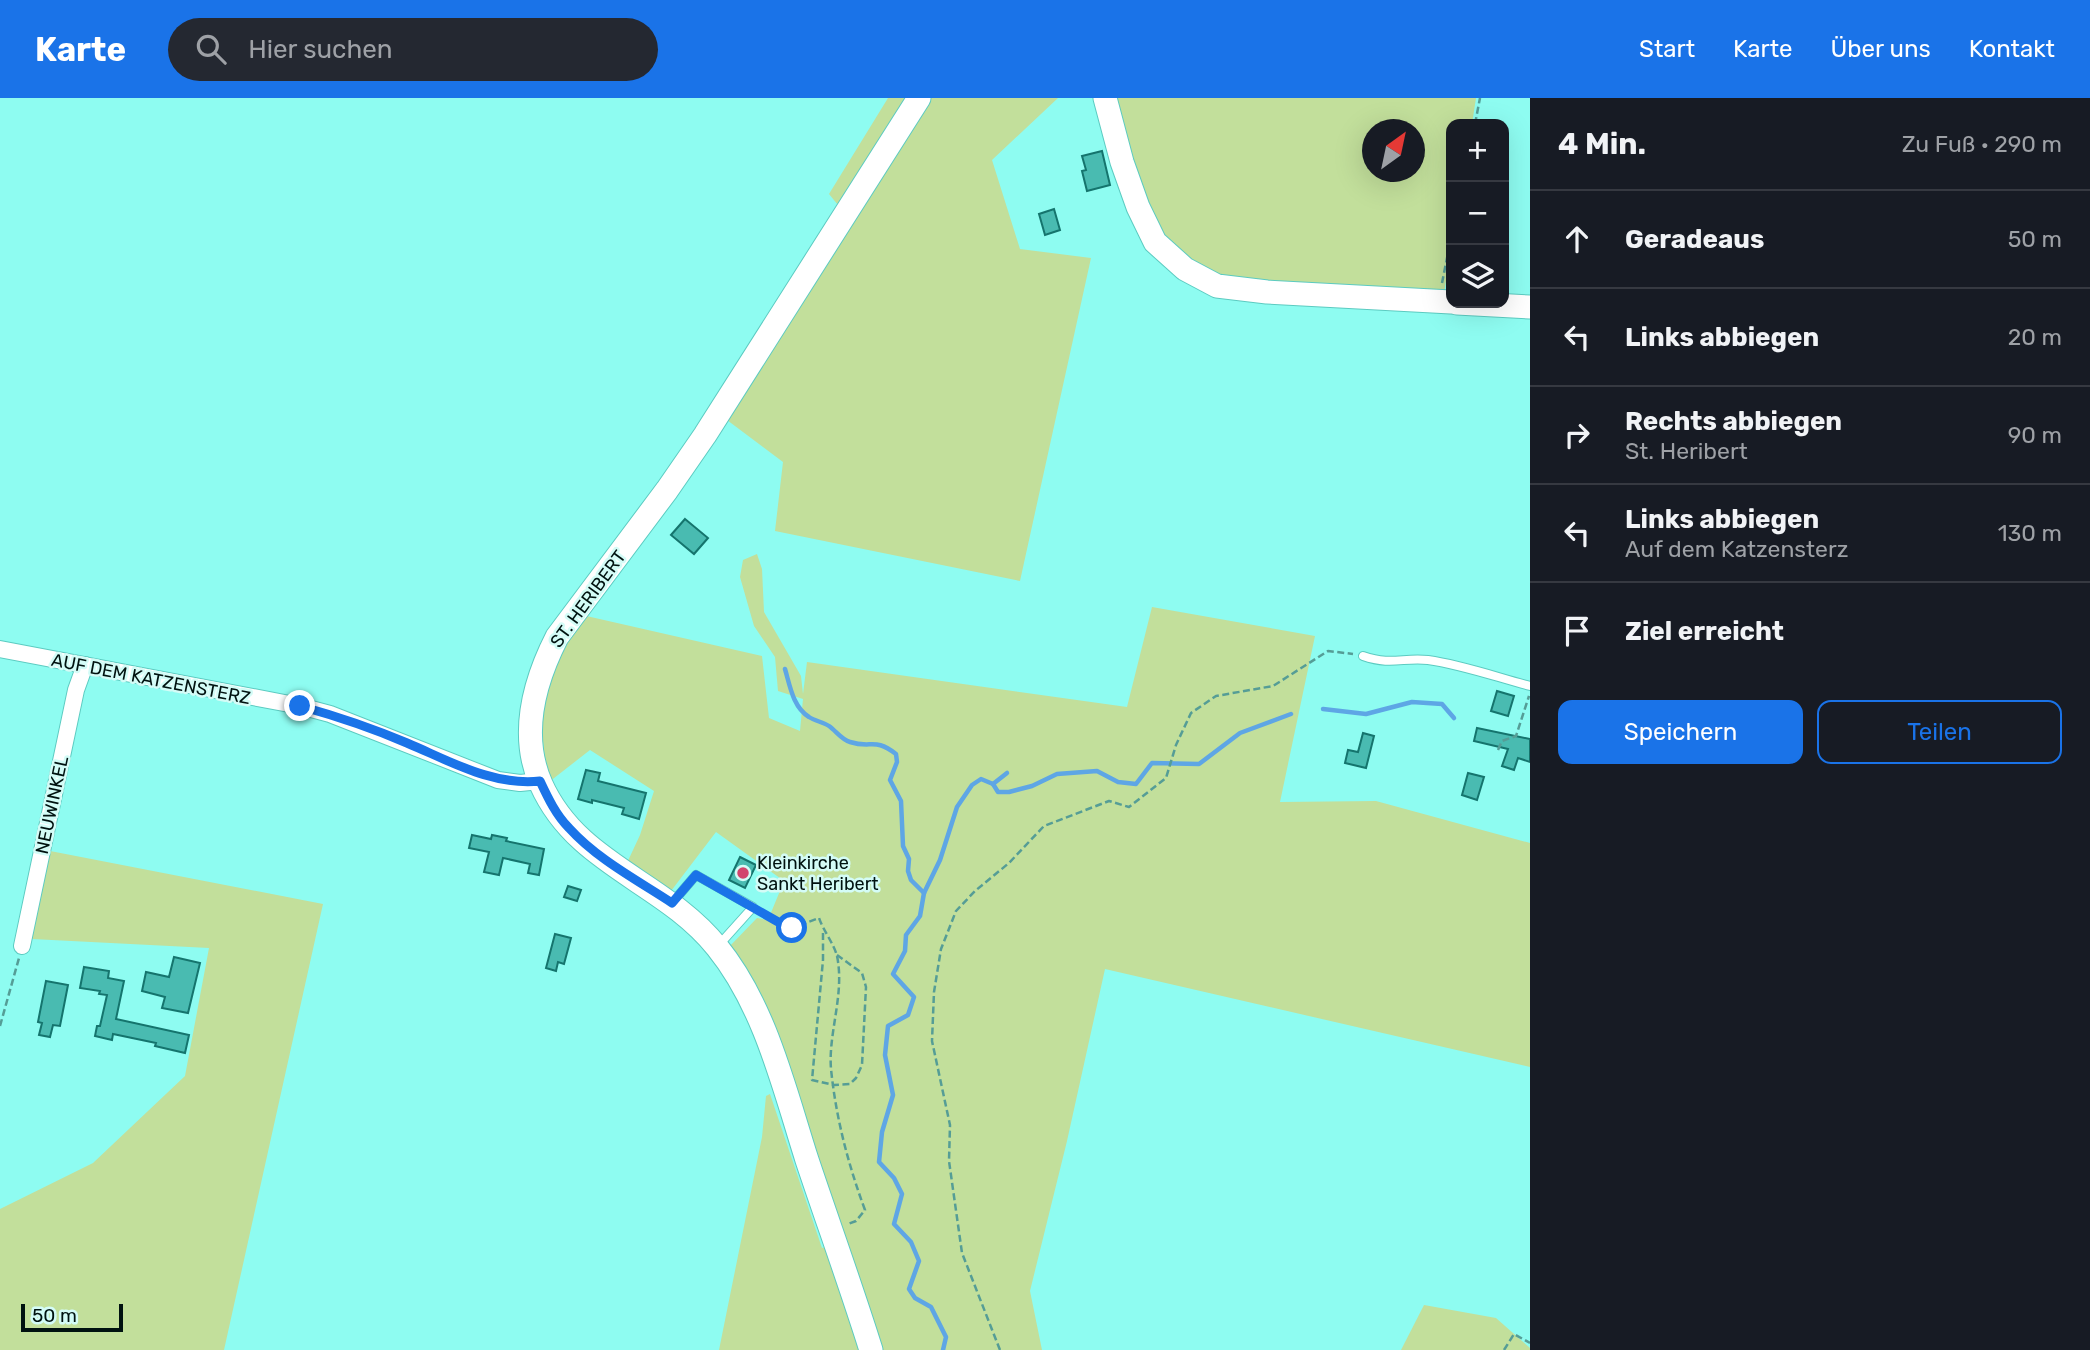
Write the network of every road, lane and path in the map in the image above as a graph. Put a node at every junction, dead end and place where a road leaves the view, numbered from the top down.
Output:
1 (919, 98) edge
2 (1105, 98) edge
3 (1480, 98) edge
4 (1476, 119) edge
5 (1446, 302) edge
6 (1509, 306) edge
7 (1530, 307) edge
8 (0, 649) edge
9 (1363, 656) joint
10 (85, 665) junction
11 (1530, 686) edge
12 (1530, 693) edge
13 (1498, 750) dead end
14 (540, 781) junction
15 (672, 903) junction
16 (752, 907) junction
17 (823, 929) junction
18 (22, 946) joint
19 (718, 947) junction
20 (837, 955) junction
21 (0, 1026) edge
22 (834, 1085) junction
23 (830, 1230) junction
24 (1530, 1343) edge
25 (871, 1350) edge
26 (1000, 1350) edge
27 (1504, 1350) edge

1 - 14 street, ST. HERIBERT
2 - 5 street
3 - 4 path
6 - 7 street
8 - 10 street, AUF DEM KATZENSTERZ
9 - 11 lane
9 - 26 path
10 - 14 street, AUF DEM KATZENSTERZ
10 - 18 street, NEUWINKEL
12 - 13 path
14 - 15 street, ST. HERIBERT
15 - 16 lane
15 - 19 street, ST. HERIBERT
16 - 17 path
16 - 19 lane
17 - 20 path
17 - 22 path
18 - 21 path
19 - 23 street, ST. HERIBERT
20 - 22 path
20 - 22 path
22 - 23 path
23 - 25 street, ST. HERIBERT
24 - 27 path

